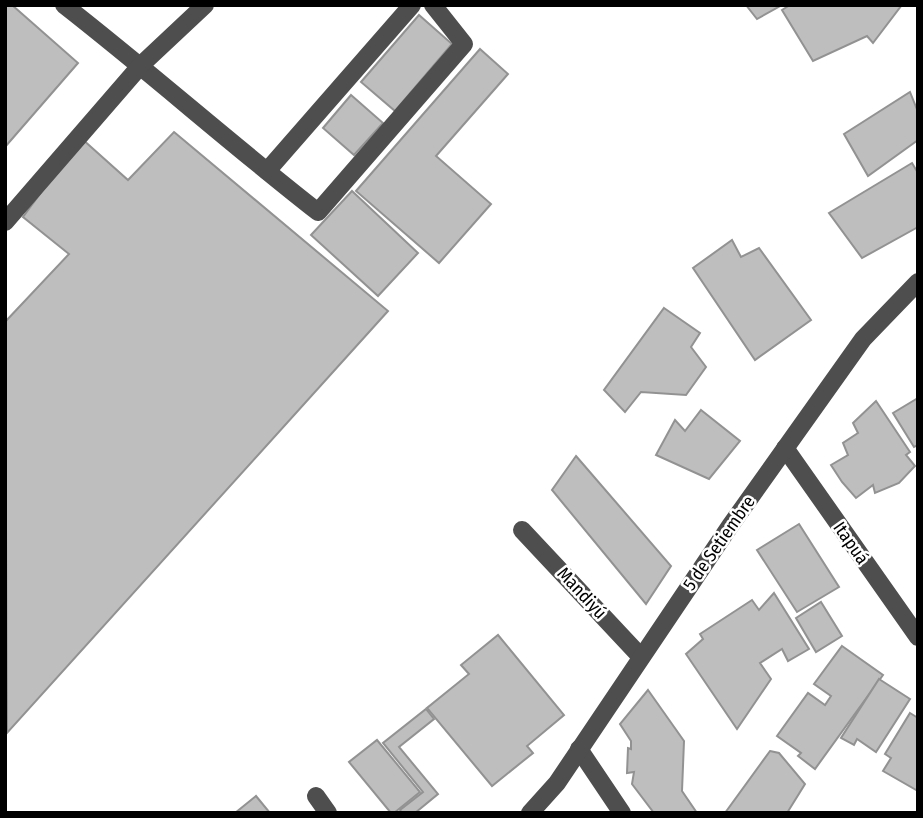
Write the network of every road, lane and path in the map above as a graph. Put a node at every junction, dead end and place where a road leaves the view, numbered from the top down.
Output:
1 (64, 5) edge
2 (205, 5) edge
3 (412, 5) edge
4 (433, 5) edge
5 (141, 65) junction
6 (267, 172) junction
7 (5, 222) edge
8 (918, 282) edge
9 (785, 448) junction
10 (522, 530) dead end
11 (918, 637) edge
12 (641, 657) junction
13 (579, 749) junction
14 (316, 796) dead end
15 (328, 813) edge
16 (530, 813) edge
17 (622, 813) edge

1 - 5 street
2 - 5 street
3 - 6 street
4 - 6 street
5 - 6 street
5 - 7 street
8 - 9 street, 5 de Setiembre
9 - 11 street, Itapuá
9 - 12 street, 5 de Setiembre
10 - 12 street, Mandiyú
12 - 13 street, 5 de Setiembre
13 - 16 street, 5 de Setiembre
13 - 17 street
14 - 15 street

